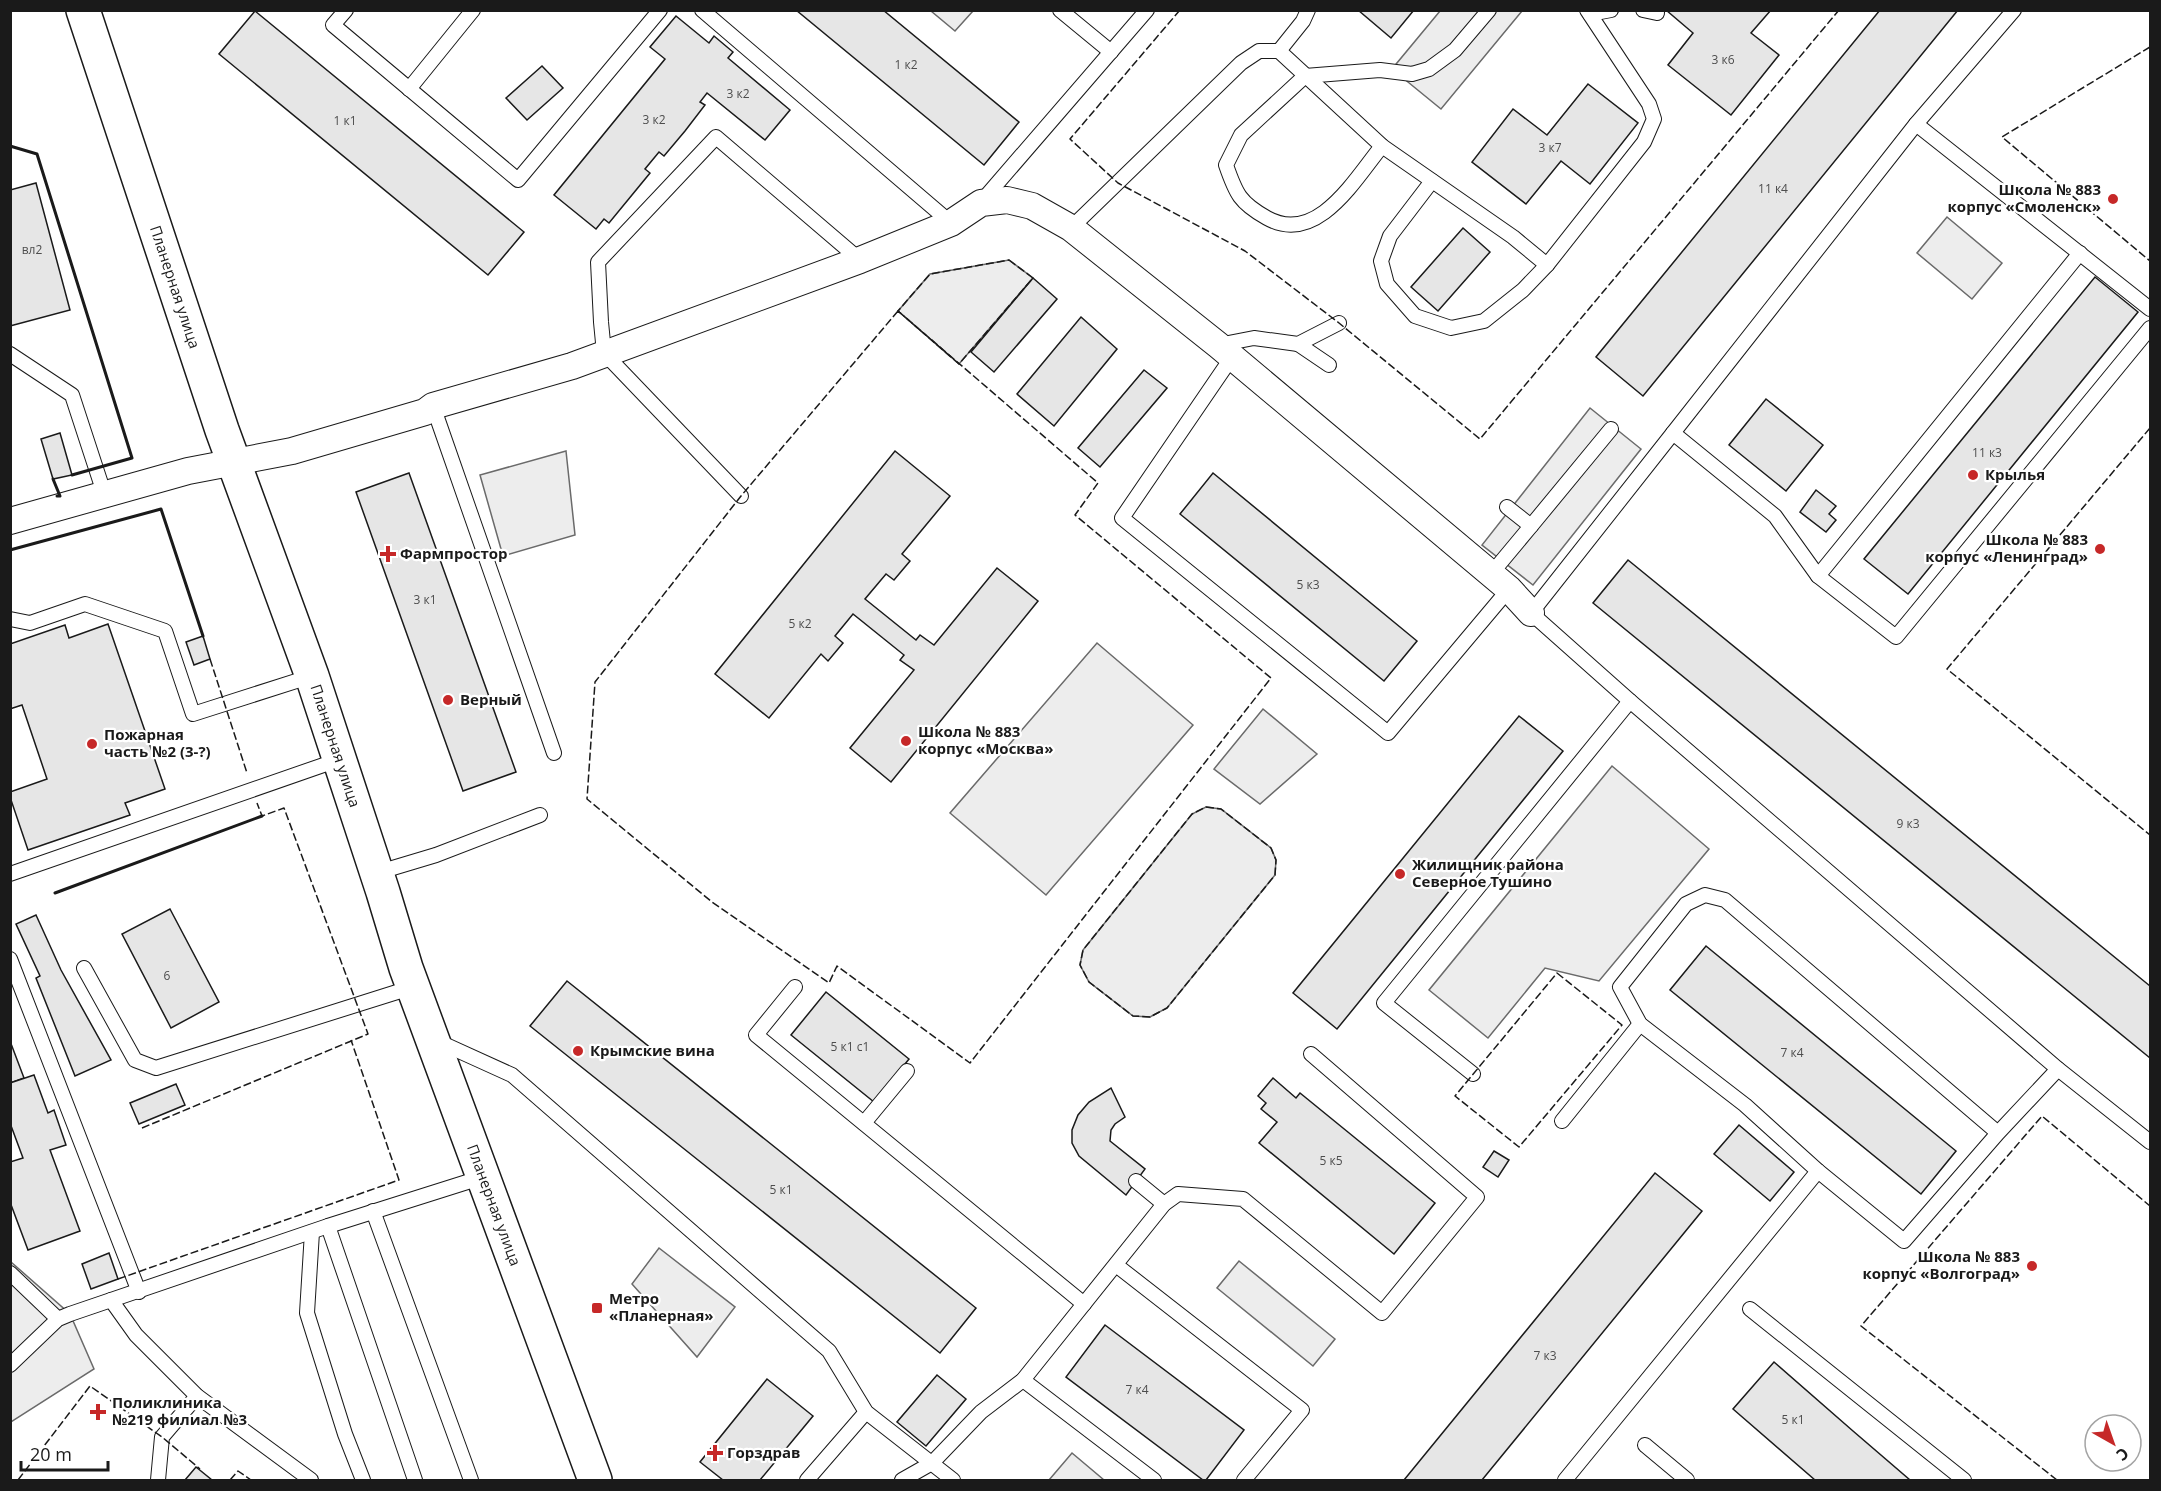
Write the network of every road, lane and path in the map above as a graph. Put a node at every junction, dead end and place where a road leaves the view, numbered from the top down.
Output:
1 (83, 10) edge
2 (346, 10) edge
3 (473, 10) edge
4 (660, 10) edge
5 (702, 10) edge
6 (1060, 10) edge
7 (1147, 10) edge
8 (1308, 10) edge
9 (1489, 10) edge
10 (1611, 10) edge
11 (2014, 10) edge
12 (1588, 13) edge
13 (1279, 51) junction
14 (1111, 52) junction
15 (1305, 76) junction
16 (409, 88) junction
17 (1916, 124) junction
18 (1382, 146) junction
19 (1432, 181) junction
20 (981, 203) junction
21 (951, 223) junction
22 (1071, 228) junction
23 (2080, 253) junction
24 (860, 260) junction
25 (1546, 265) junction
26 (2151, 309) edge
27 (1339, 323) dead end
28 (2151, 328) edge
29 (1298, 344) junction
30 (1225, 351) junction
31 (604, 353) junction
32 (10, 354) edge
33 (1329, 365) dead end
34 (433, 406) junction
35 (1611, 429) dead end
36 (1673, 433) junction
37 (234, 462) junction
38 (105, 496) junction
39 (741, 496) dead end
40 (1507, 507) dead end
41 (10, 521) edge
42 (1531, 526) junction
43 (1818, 576) junction
44 (1500, 581) junction
45 (1531, 613) junction
46 (10, 619) edge
47 (312, 676) junction
48 (1630, 701) junction
49 (554, 753) dead end
50 (338, 760) junction
51 (540, 815) dead end
52 (376, 873) junction
53 (10, 874) edge
54 (10, 960) edge
55 (84, 968) dead end
56 (413, 987) junction
57 (795, 987) dead end
58 (1640, 1024) junction
59 (432, 1038) junction
60 (1311, 1054) dead end
61 (2058, 1069) junction
62 (907, 1071) dead end
63 (1473, 1074) dead end
64 (1562, 1120) dead end
65 (864, 1123) junction
66 (1998, 1133) junction
67 (2151, 1142) edge
68 (1818, 1171) junction
69 (483, 1177) junction
70 (1136, 1182) dead end
71 (1164, 1204) junction
72 (373, 1211) junction
73 (328, 1226) junction
74 (312, 1232) junction
75 (1116, 1264) junction
76 (10, 1273) edge
77 (139, 1292) junction
78 (111, 1300) junction
79 (1084, 1304) junction
80 (1750, 1309) dead end
81 (58, 1319) junction
82 (10, 1365) edge
83 (1023, 1380) junction
84 (197, 1395) junction
85 (866, 1412) junction
86 (1645, 1445) dead end
87 (932, 1463) junction
88 (158, 1480) edge
89 (311, 1480) edge
90 (363, 1480) edge
91 (415, 1480) edge
92 (471, 1480) edge
93 (595, 1480) edge
94 (807, 1480) edge
95 (902, 1480) edge
96 (952, 1480) edge
97 (1154, 1480) edge
98 (1244, 1480) edge
99 (1565, 1480) edge
100 (1687, 1480) edge
101 (1964, 1480) edge

1 - 37 main road, Планерная улица
2 - 16 lane
3 - 16 lane
4 - 16 lane
5 - 21 lane
6 - 14 lane
7 - 14 lane
8 - 13 lane
9 - 15 lane
10 - 12 lane
11 - 17 lane
12 - 25 lane
13 - 15 lane
13 - 22 lane
14 - 20 lane
15 - 18 lane
15 - 18 lane
17 - 23 lane
17 - 36 lane
18 - 19 lane
19 - 25 lane
19 - 25 lane
20 - 21 street
20 - 22 street
21 - 24 street
22 - 30 street
23 - 26 lane
23 - 43 lane
24 - 31 street
24 - 31 lane
27 - 29 lane
28 - 43 lane
29 - 30 lane
29 - 33 lane
30 - 44 street
30 - 44 lane
31 - 34 street
31 - 39 lane
32 - 38 lane
34 - 37 street
34 - 49 lane
35 - 42 lane
36 - 43 lane
36 - 45 lane
37 - 38 street
37 - 47 main road, Планерная улица
38 - 41 street
40 - 42 lane
42 - 44 lane
44 - 45 street
45 - 48 lane
46 - 47 lane
47 - 50 main road, Планерная улица
48 - 61 lane
48 - 63 lane
50 - 52 main road, Планерная улица
50 - 53 lane
51 - 52 lane
52 - 56 main road, Планерная улица
54 - 77 lane
55 - 56 lane
56 - 59 main road, Планерная улица
57 - 65 lane
58 - 64 lane
58 - 66 lane
58 - 68 lane
59 - 69 main road, Планерная улица
59 - 85 lane
60 - 71 lane
61 - 66 lane
61 - 67 lane
62 - 65 lane
65 - 79 lane
66 - 68 lane
68 - 99 lane
69 - 72 lane
69 - 93 main road, Планерная улица
70 - 71 lane
71 - 75 lane
72 - 73 lane
72 - 92 lane
73 - 74 lane
73 - 91 lane
74 - 77 lane
74 - 90 lane
75 - 79 lane
75 - 98 lane
76 - 81 lane
77 - 78 lane
78 - 81 lane
78 - 84 lane
79 - 83 lane
80 - 101 lane
81 - 82 lane
83 - 87 lane
83 - 97 lane
84 - 88 lane
84 - 89 lane
85 - 87 lane
85 - 94 lane
86 - 100 lane
87 - 95 lane
87 - 96 lane

